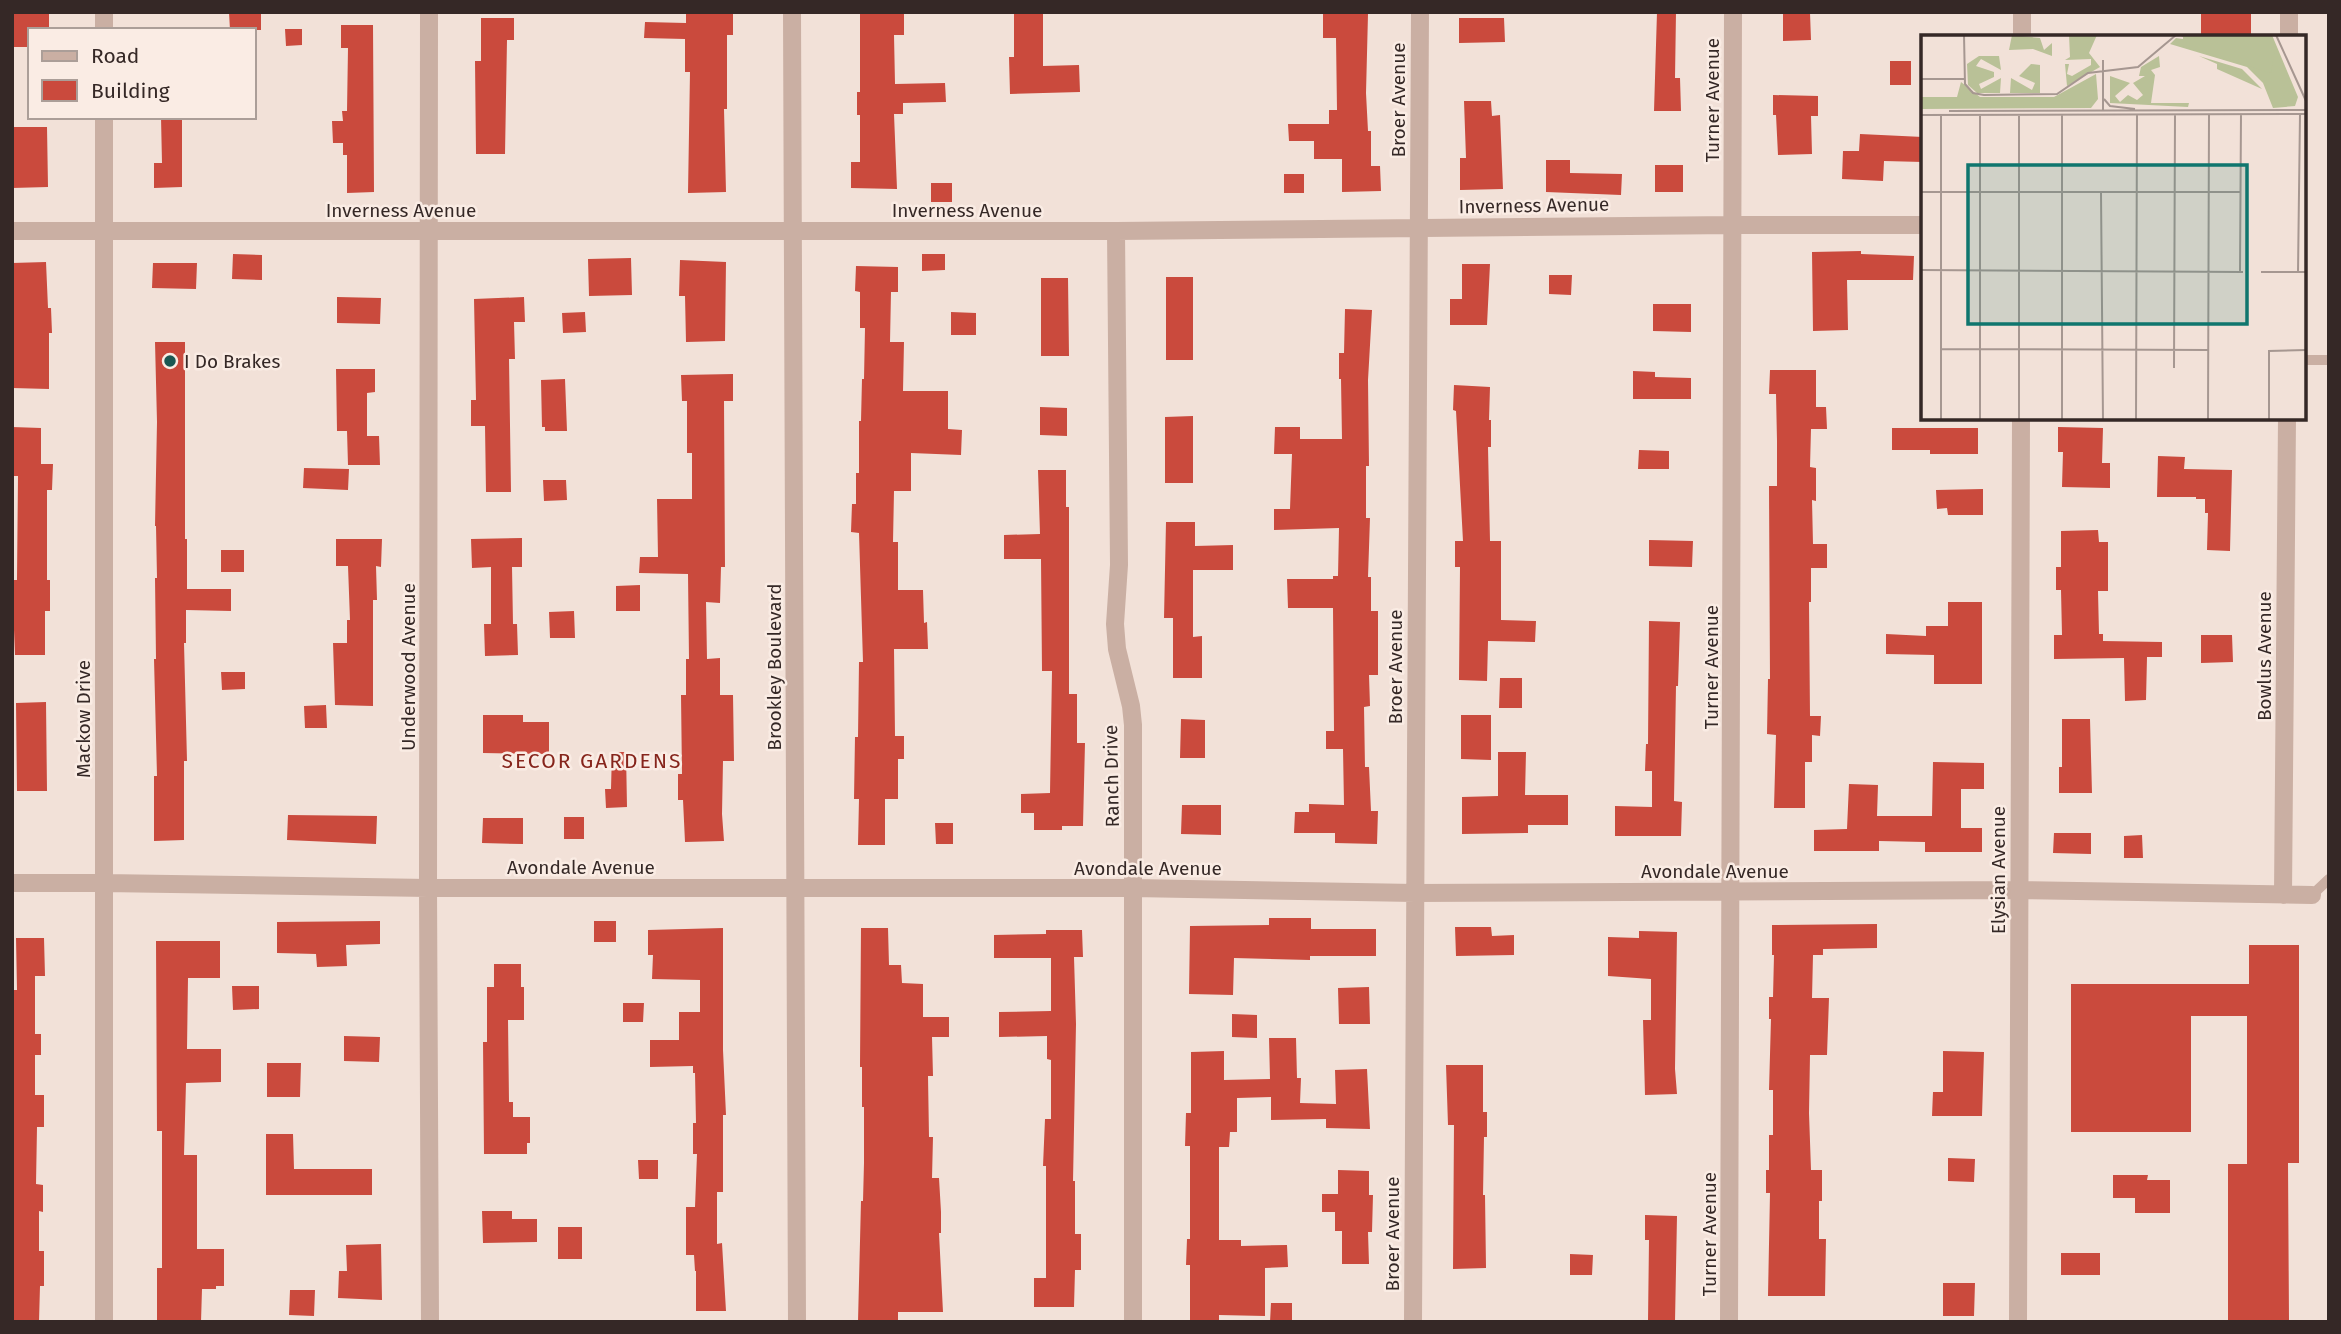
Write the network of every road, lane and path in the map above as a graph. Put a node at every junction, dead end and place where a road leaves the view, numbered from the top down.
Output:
1 (429, 12) edge
2 (792, 12) edge
3 (1420, 12) edge
4 (1733, 12) edge
5 (2022, 12) edge
6 (2289, 12) edge
7 (2022, 35) edge
8 (2289, 35) edge
9 (104, 119) edge
10 (1734, 225) junction
11 (1921, 225) edge
12 (1418, 228) junction
13 (12, 231) edge
14 (104, 231) junction
15 (1116, 231) junction
16 (430, 232) junction
17 (792, 232) junction
18 (2306, 360) edge
19 (2329, 360) edge
20 (2021, 420) edge
21 (2287, 420) edge
22 (2329, 879) edge
23 (12, 883) edge
24 (104, 883) junction
25 (428, 888) junction
26 (1133, 888) junction
27 (797, 889) junction
28 (2019, 890) junction
29 (1415, 893) junction
30 (1731, 893) junction
31 (2283, 895) junction
32 (2312, 895) joint
33 (104, 1322) edge
34 (430, 1322) edge
35 (797, 1322) edge
36 (1133, 1322) edge
37 (1413, 1322) edge
38 (1729, 1322) edge
39 (2018, 1322) edge

1 - 16 street, Underwood Avenue
2 - 17 street, Brookley Boulevard
3 - 12 street, Broer Avenue
4 - 10 street, Turner Avenue
5 - 7 street
6 - 8 street
9 - 14 street, Mackow Drive
10 - 11 street, Inverness Avenue
10 - 12 street, Inverness Avenue
10 - 30 street, Turner Avenue
12 - 15 street, Inverness Avenue
12 - 29 street, Broer Avenue
13 - 14 street, Inverness Avenue
14 - 16 street, Inverness Avenue
14 - 24 street, Mackow Drive
15 - 17 street, Inverness Avenue
15 - 26 street, Ranch Drive
16 - 17 street, Inverness Avenue
16 - 25 street, Underwood Avenue
17 - 27 street, Brookley Boulevard
18 - 19 lane
20 - 28 street, Elysian Avenue
21 - 31 street, Bowlus Avenue
22 - 32 lane
23 - 24 street, Avondale Avenue
24 - 25 street, Avondale Avenue
24 - 33 street, Mackow Drive
25 - 27 street, Avondale Avenue
25 - 34 street, Underwood Avenue
26 - 27 street, Avondale Avenue
26 - 29 street, Avondale Avenue
26 - 36 street, Ranch Drive
27 - 35 street, Brookley Boulevard
28 - 30 street, Avondale Avenue
28 - 31 street, Avondale Avenue
28 - 39 street, Elysian Avenue
29 - 30 street, Avondale Avenue
29 - 37 street, Broer Avenue
30 - 38 street, Turner Avenue
31 - 32 street, Avondale Avenue

